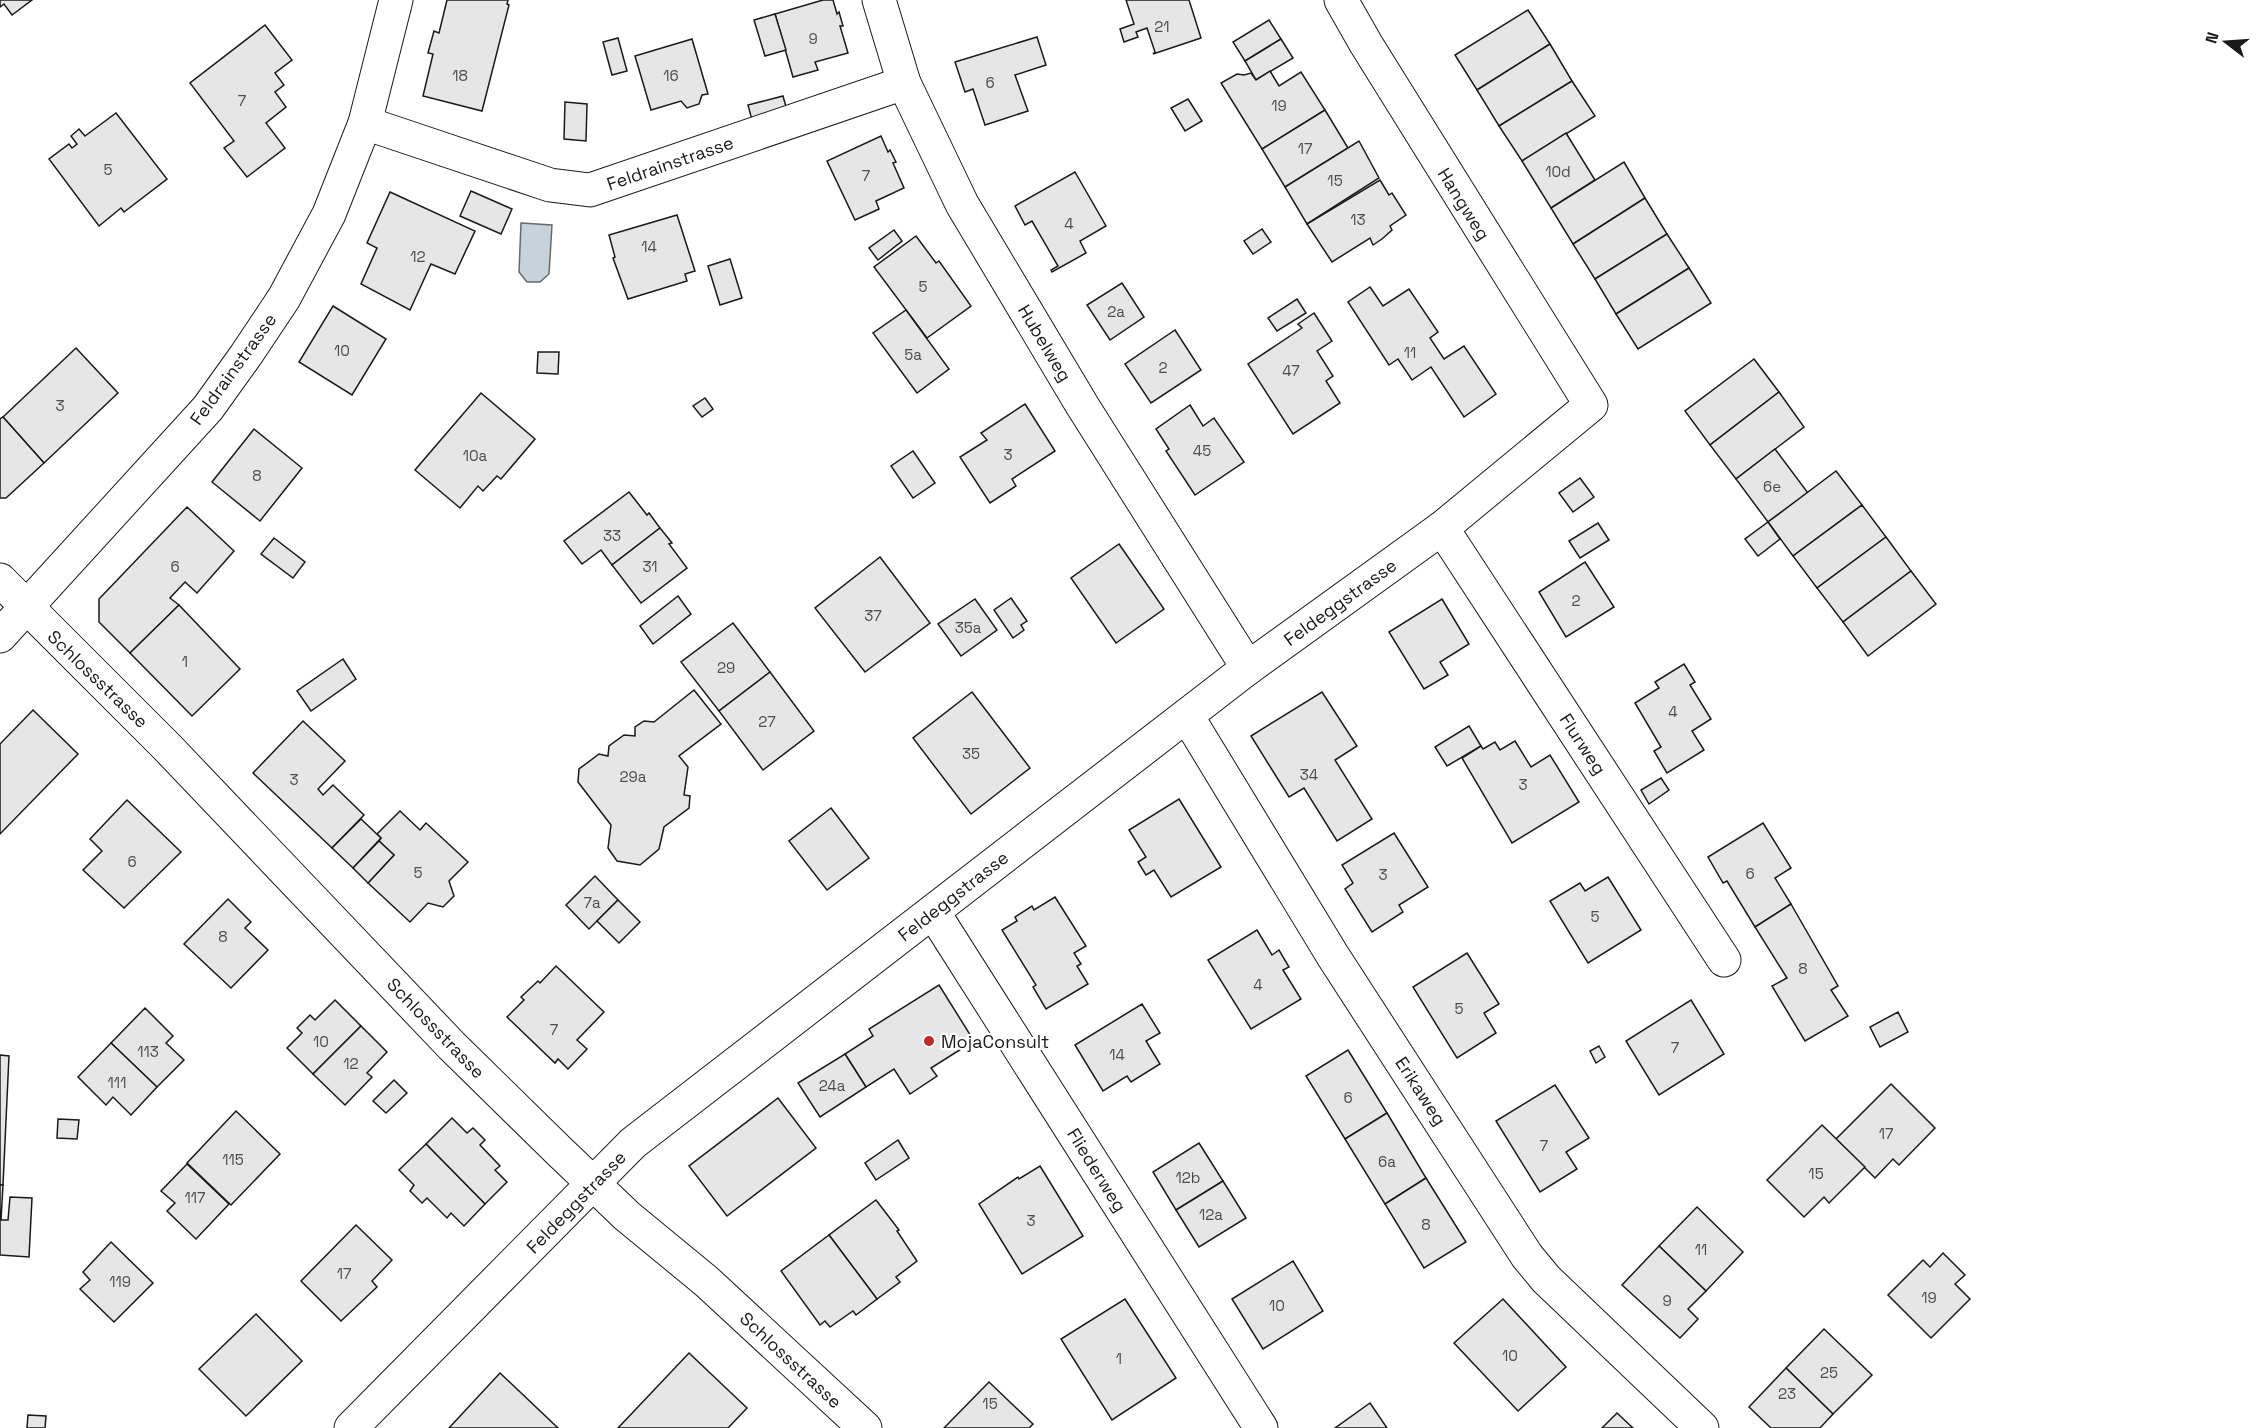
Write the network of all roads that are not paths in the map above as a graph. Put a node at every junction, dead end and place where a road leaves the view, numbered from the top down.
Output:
1 (396, 0) edge
2 (879, 0) edge
3 (1341, 0) edge
4 (904, 83) junction
5 (365, 123) junction
6 (1591, 405) joint
7 (1442, 528) junction
8 (0, 580) edge
9 (27, 609) junction
10 (0, 636) edge
11 (1248, 668) junction
12 (1187, 716) junction
13 (933, 912) junction
14 (1724, 960) dead end
15 (593, 1184) junction
16 (351, 1428) edge
17 (865, 1428) edge
18 (1261, 1428) edge
19 (1702, 1428) edge

1 - 5 street, Feldrainstrasse
2 - 4 street, Hubelweg
3 - 6 street, Hangweg
4 - 5 street, Feldrainstrasse
4 - 11 street, Hubelweg
5 - 9 street, Feldrainstrasse
6 - 7 street, Feldeggstrasse
7 - 11 street, Feldeggstrasse
7 - 14 street, Flurweg
8 - 9 street, Schlossstrasse
9 - 10 street, Feldrainstrasse
9 - 15 street, Schlossstrasse
11 - 12 street, Feldeggstrasse
12 - 13 street, Feldeggstrasse
12 - 19 street, Erikaweg
13 - 15 street, Feldeggstrasse
13 - 18 street, Fliederweg
15 - 16 street, Feldeggstrasse
15 - 17 street, Schlossstrasse

